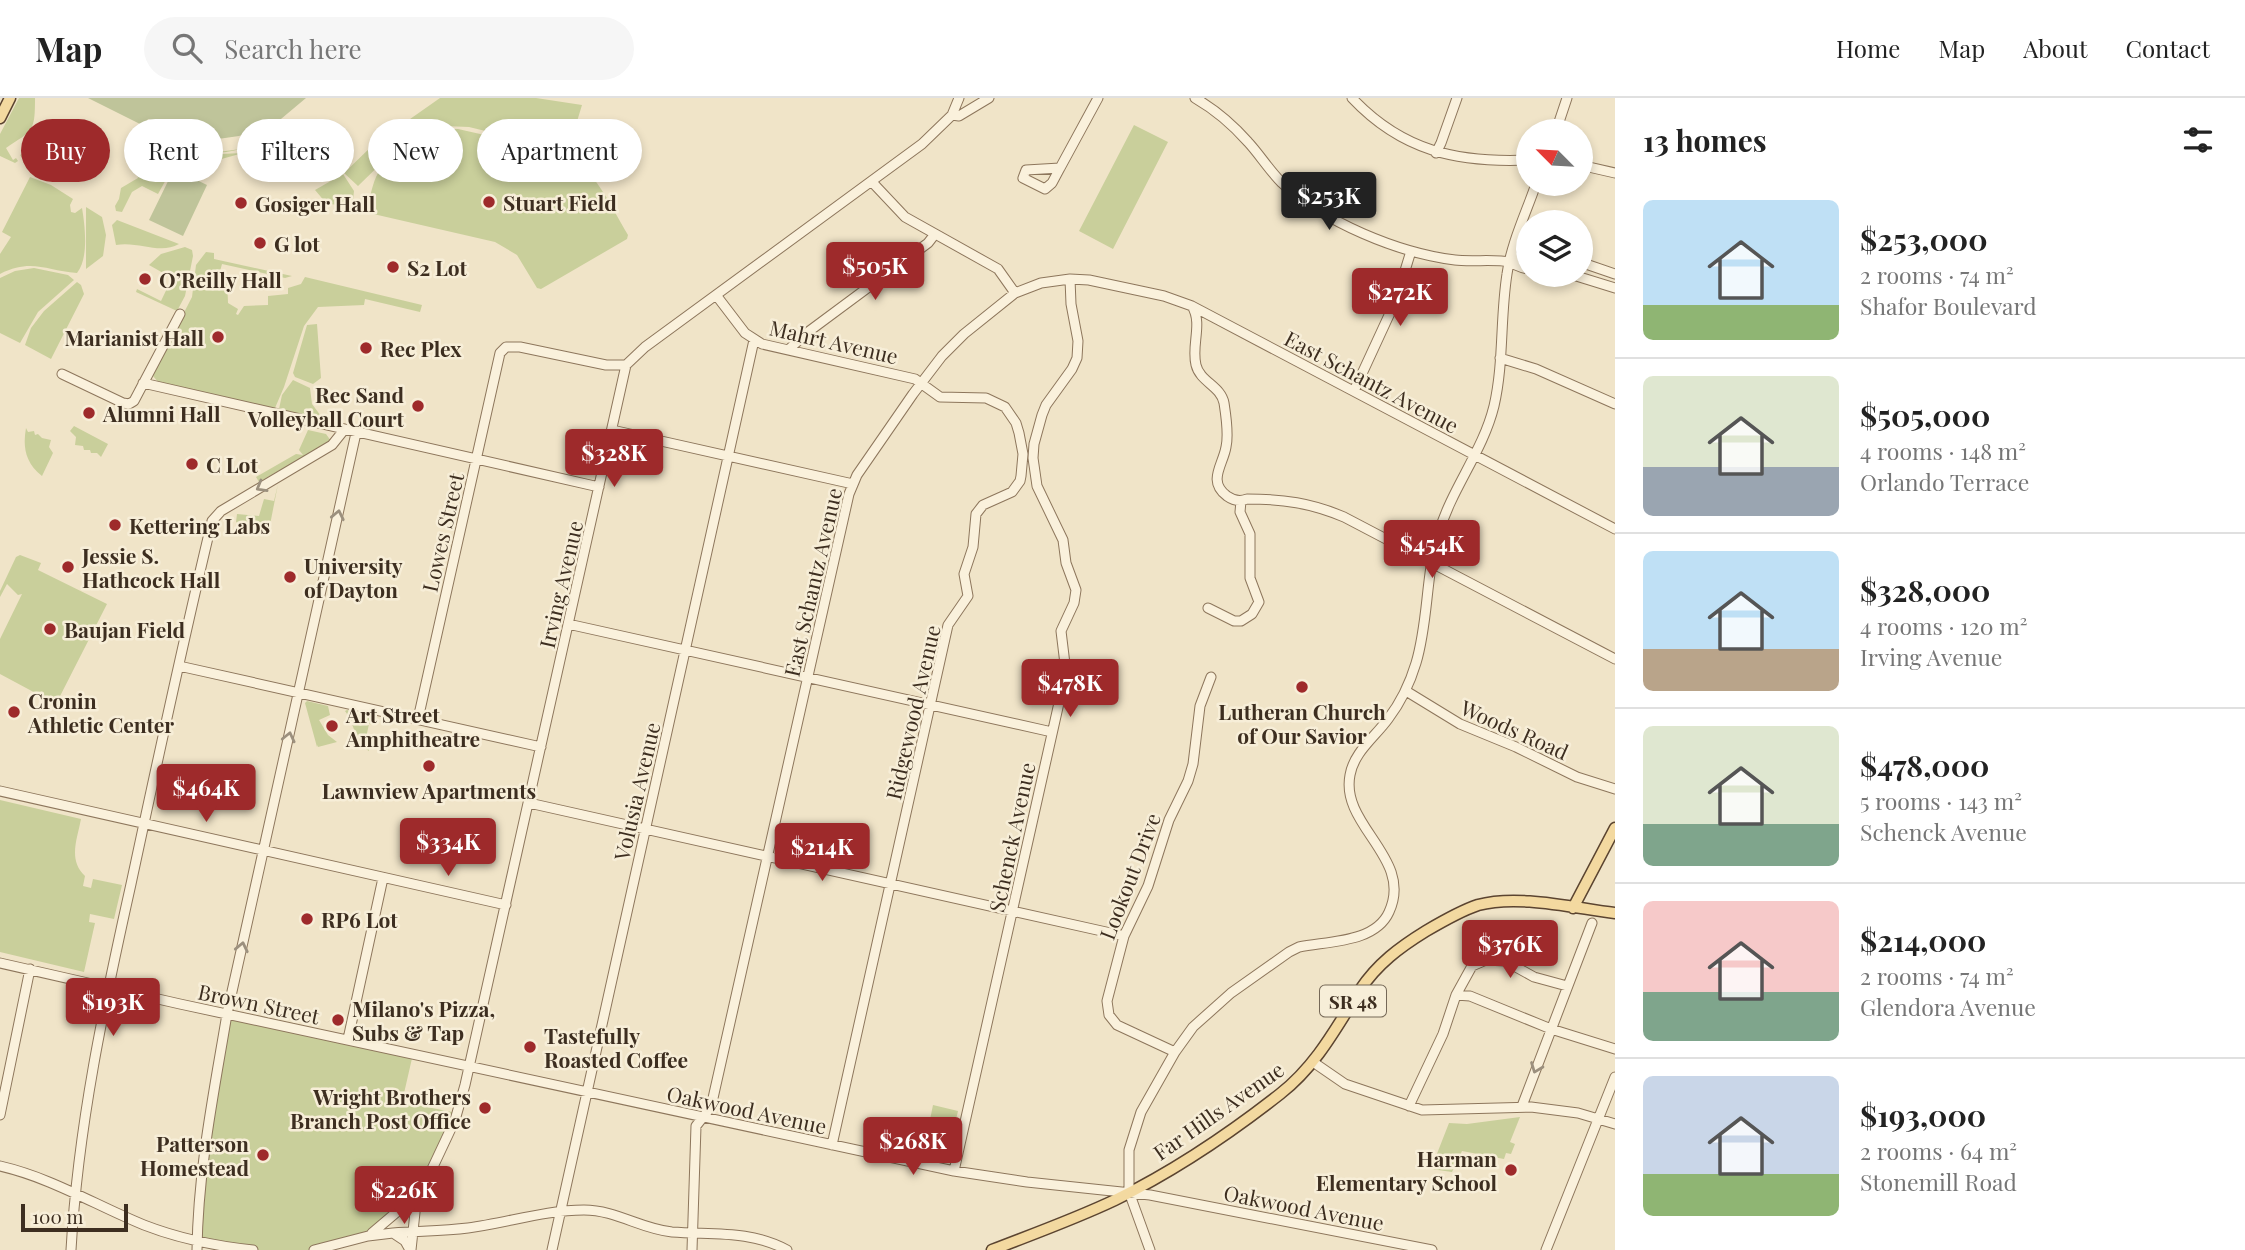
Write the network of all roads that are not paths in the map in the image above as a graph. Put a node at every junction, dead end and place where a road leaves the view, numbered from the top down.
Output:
1 (10, 98) edge
2 (959, 98) edge
3 (1098, 98) edge
4 (1195, 98) edge
5 (1352, 98) edge
6 (1457, 98) edge
7 (1567, 98) edge
8 (983, 99) edge
9 (952, 115) junction
10 (0, 118) edge
11 (1560, 119) edge
12 (1436, 153) junction
13 (1516, 160) edge
14 (1060, 168) dead end
15 (1593, 168) edge
16 (1615, 173) edge
17 (872, 182) junction
18 (1532, 196) edge
19 (935, 234) junction
20 (1411, 251) junction
21 (1516, 258) edge
22 (1509, 262) junction
23 (1516, 266) edge
24 (1593, 266) edge
25 (1615, 274) edge
26 (1070, 279) junction
27 (1593, 281) edge
28 (1615, 288) edge
29 (1015, 293) junction
30 (716, 295) junction
31 (1192, 306) junction
32 (180, 314) dead end
33 (754, 340) junction
34 (788, 350) junction
35 (1500, 358) junction
36 (626, 365) junction
37 (62, 374) dead end
38 (143, 383) junction
39 (922, 383) junction
40 (1354, 391) junction
41 (1615, 404) edge
42 (344, 430) junction
43 (612, 430) junction
44 (356, 433) junction
45 (1474, 454) junction
46 (729, 455) junction
47 (477, 460) junction
48 (1034, 473) junction
49 (1020, 481) junction
50 (853, 484) junction
51 (599, 487) junction
52 (1241, 501) junction
53 (1615, 528) edge
54 (1431, 561) junction
55 (1208, 608) dead end
56 (568, 624) junction
57 (685, 650) junction
58 (1615, 659) edge
59 (179, 666) junction
60 (1211, 677) dead end
61 (808, 678) junction
62 (1406, 691) junction
63 (299, 692) junction
64 (931, 706) junction
65 (418, 719) junction
66 (1052, 733) junction
67 (541, 747) junction
68 (1615, 789) edge
69 (0, 792) edge
70 (529, 803) junction
71 (143, 825) junction
72 (1615, 828) edge
73 (645, 829) junction
74 (263, 851) junction
75 (769, 856) junction
76 (383, 878) junction
77 (892, 883) junction
78 (506, 905) junction
79 (1573, 908) junction
80 (1013, 911) junction
81 (1615, 913) edge
82 (1592, 923) dead end
83 (1124, 936) junction
84 (0, 963) edge
85 (30, 970) junction
86 (1567, 986) junction
87 (108, 987) junction
88 (1456, 995) junction
89 (227, 1014) junction
90 (1551, 1029) junction
91 (348, 1039) junction
92 (1615, 1049) edge
93 (1175, 1052) junction
94 (1313, 1062) junction
95 (469, 1066) junction
96 (1615, 1077) edge
97 (586, 1092) junction
98 (1409, 1106) junction
99 (1522, 1106) junction
100 (0, 1115) edge
101 (704, 1117) junction
102 (1598, 1119) junction
103 (1615, 1125) edge
104 (832, 1145) junction
105 (0, 1166) edge
106 (954, 1171) junction
107 (75, 1192) junction
108 (421, 1192) junction
109 (1129, 1192) junction
110 (560, 1212) junction
111 (411, 1231) junction
112 (692, 1232) junction
113 (393, 1233) junction
114 (368, 1236) junction
115 (1384, 1245) edge
116 (197, 1246) edge
117 (71, 1250) edge
118 (253, 1250) edge
119 (314, 1250) edge
120 (410, 1250) edge
121 (552, 1250) edge
122 (692, 1250) edge
123 (787, 1250) edge
124 (992, 1250) edge
125 (1150, 1250) edge
126 (1432, 1250) edge
127 (1546, 1250) edge

1 - 10 main road
2 - 9 street
3 - 14 street
4 - 20 street
5 - 12 street
6 - 12 street
7 - 11 street
8 - 9 street
9 - 17 street
12 - 13 street
15 - 16 street
17 - 19 street
17 - 30 street
18 - 22 street
19 - 29 street
19 - 34 street
20 - 22 street
20 - 40 street
21 - 22 street
22 - 23 street
22 - 35 street
24 - 25 street
26 - 29 street, East Schantz Avenue
26 - 31 street, East Schantz Avenue
26 - 48 street, Schenck Avenue
27 - 28 street
29 - 39 street, East Schantz Avenue
30 - 33 street, Mahrt Avenue
30 - 36 street
31 - 40 street, East Schantz Avenue
31 - 52 street
32 - 38 street
33 - 34 street, Mahrt Avenue
33 - 46 street, Volusia Avenue
34 - 39 street, Mahrt Avenue
35 - 41 street
35 - 45 street
36 - 43 street, Irving Avenue
36 - 47 street, Lowes Street
37 - 38 street
38 - 42 street
39 - 49 street
39 - 50 street, East Schantz Avenue
40 - 45 street, East Schantz Avenue
42 - 44 street
42 -> 59 street
43 - 46 street
43 - 51 street, Irving Avenue
44 - 47 street
63 -> 44 street
45 - 53 street, East Schantz Avenue
45 - 54 street
46 - 50 street
46 - 57 street, Volusia Avenue
47 - 51 street
47 - 65 street, Lowes Street
48 - 49 street, Ridgewood Avenue
48 - 66 street, Schenck Avenue
49 - 64 street, Ridgewood Avenue
50 - 61 street, East Schantz Avenue
51 - 56 street, Irving Avenue
52 - 54 street
52 - 55 street
54 - 58 street
54 - 62 street
56 - 57 street
56 - 67 street, Irving Avenue
57 - 61 street
57 - 73 street, Volusia Avenue
59 - 63 street
59 - 71 street
60 - 83 street, Lookout Drive
61 - 64 street
61 - 75 street, East Schantz Avenue
62 - 68 street, Woods Road
62 - 93 street
63 - 65 street
74 -> 63 street
64 - 66 street
64 - 77 street, Ridgewood Avenue
65 - 67 street
66 - 80 street, Schenck Avenue
67 - 70 street, Irving Avenue
69 - 71 street
70 - 73 street
70 - 78 street, Irving Avenue
71 - 74 street
71 - 87 street
72 - 79 main road
73 - 75 street
73 - 97 street, Volusia Avenue
74 - 76 street
89 -> 74 street
75 - 77 street
75 - 101 street, East Schantz Avenue
76 - 78 street
76 - 91 street
77 - 80 street
77 - 104 street, Ridgewood Avenue
78 - 95 street, Irving Avenue
79 - 81 main road, Far Hills Avenue / SR 48
79 - 94 main road, Far Hills Avenue / SR 48
80 - 83 street
80 - 106 street, Schenck Avenue
82 - 86 street
83 - 93 street, Lookout Drive
84 - 85 street, Brown Street
85 - 87 street, Brown Street
85 - 100 street
86 - 88 street
86 - 90 street
87 - 89 street, Brown Street
87 - 107 street
88 - 90 street
88 - 98 street
89 - 91 street, Brown Street
89 - 116 street
90 - 92 street
90 -> 99 street
91 - 95 street, Brown Street
93 - 109 street
94 - 98 street
94 - 109 main road, Far Hills Avenue / SR 48
95 - 97 street, Oakwood Avenue
95 - 108 street, Irving Avenue
96 - 102 street
97 - 101 street, Oakwood Avenue
97 - 110 street, Volusia Avenue
98 - 99 street
99 - 102 street
101 - 104 street, Oakwood Avenue
101 - 112 street, East Schantz Avenue
102 - 103 street
102 - 127 street
104 - 106 street, Oakwood Avenue
105 - 107 street
106 - 109 street, Oakwood Avenue
107 - 116 street
107 - 117 street
108 - 111 street, Irving Avenue
108 - 114 street
109 - 115 street, Oakwood Avenue
109 - 124 main road, Far Hills Avenue / SR 48
109 - 125 street
110 - 111 street
110 - 112 street
110 - 121 street, Volusia Avenue
111 - 113 street
111 - 120 street, Irving Avenue
112 - 122 street, East Schantz Avenue
112 - 123 street
113 - 114 street
113 - 120 street
114 - 119 street
115 - 126 street, Oakwood Avenue
116 - 118 street

